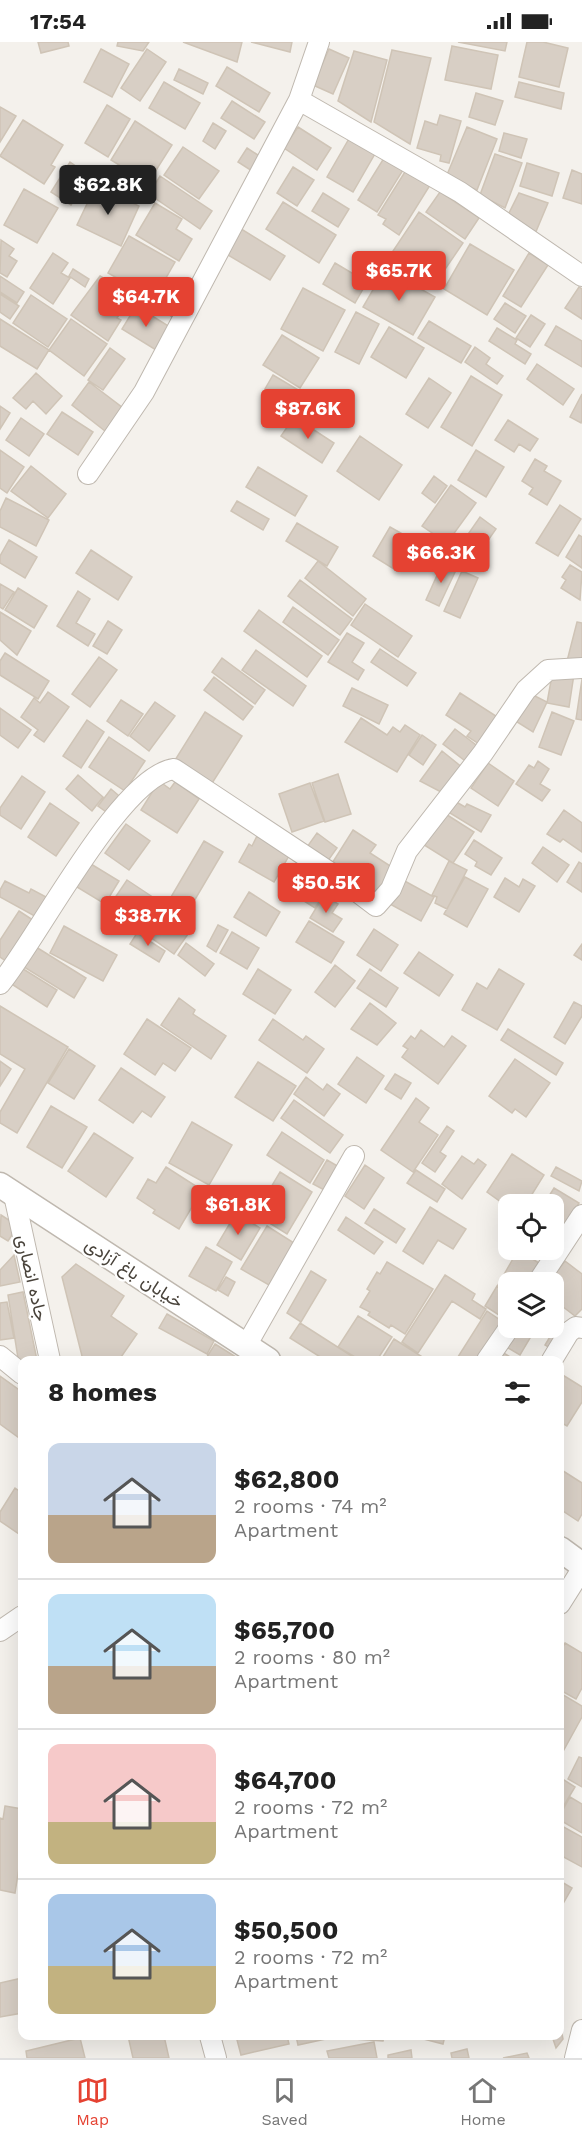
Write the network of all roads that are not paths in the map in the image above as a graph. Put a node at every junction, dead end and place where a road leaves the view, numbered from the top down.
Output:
1 (319, 42) edge
2 (298, 100) junction
3 (582, 276) edge
4 (88, 474) dead end
5 (582, 668) edge
6 (0, 984) edge
7 (354, 1156) dead end
8 (7, 1190) edge
9 (582, 1215) edge
10 (545, 1272) edge
11 (582, 1328) edge
12 (502, 1338) edge
13 (246, 1346) junction
14 (0, 1356) edge
15 (49, 1356) edge
16 (262, 1356) edge
17 (490, 1356) edge
18 (554, 1356) edge
19 (18, 1371) edge
20 (564, 1552) edge
21 (582, 1567) edge
22 (564, 1597) edge
23 (18, 1619) edge
24 (0, 1631) edge
25 (582, 2030) edge
26 (211, 2040) edge
27 (216, 2058) edge
28 (575, 2058) edge

1 - 2 street
2 - 3 street
2 - 4 street
5 - 6 street
7 - 13 street
8 - 13 street, خیابان باغ آزادی
8 - 15 street, جاده انصاری
9 - 10 street
11 - 18 street
12 - 17 street
13 - 16 street, خیابان باغ آزادی
14 - 19 street
20 - 21 street
21 - 22 street
23 - 24 street
25 - 28 street
26 - 27 street

